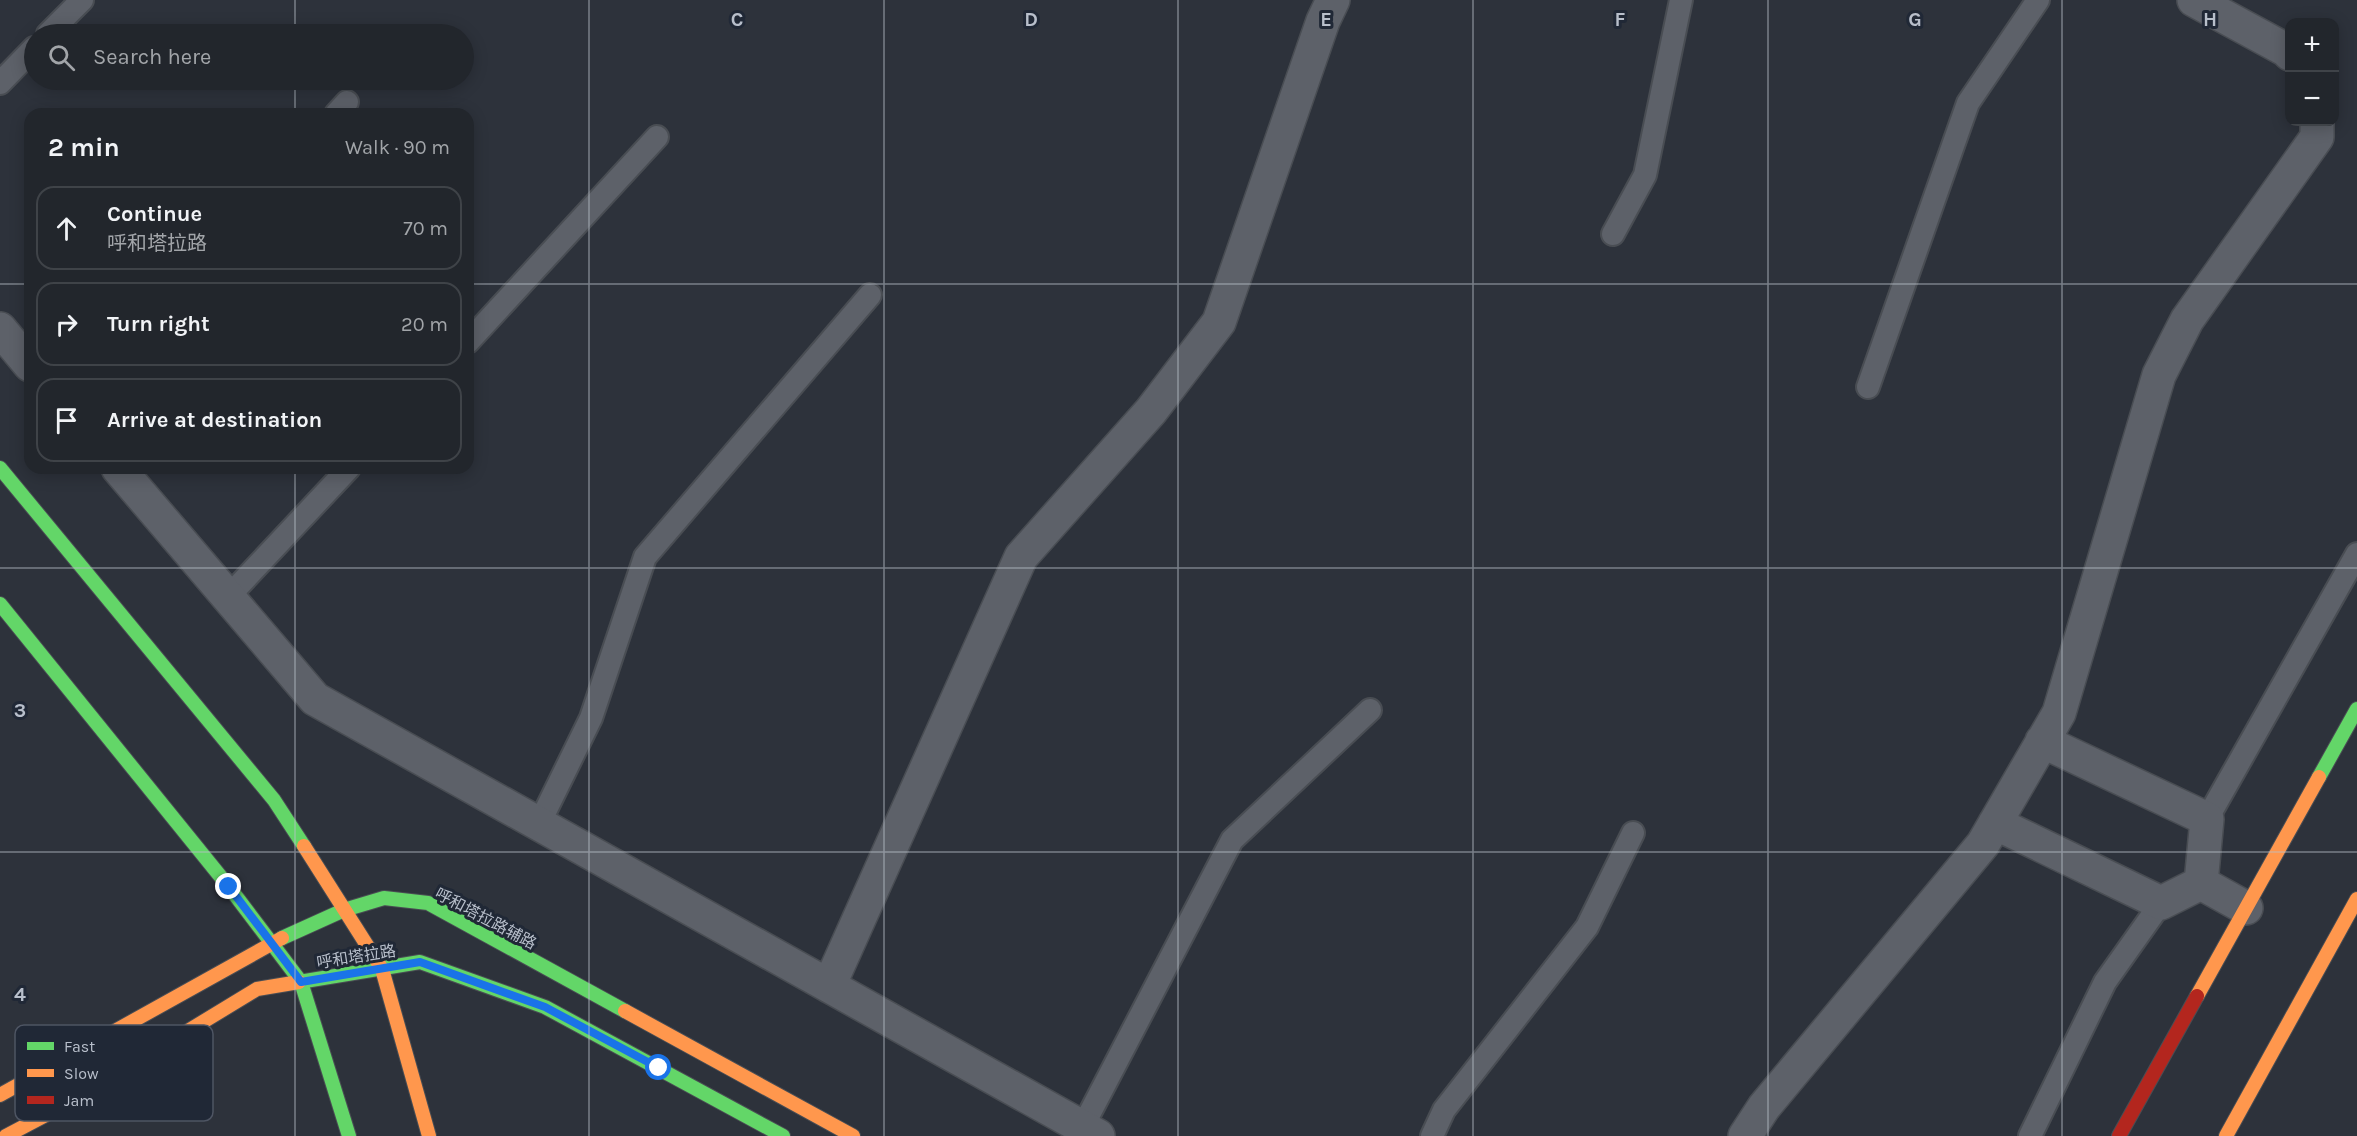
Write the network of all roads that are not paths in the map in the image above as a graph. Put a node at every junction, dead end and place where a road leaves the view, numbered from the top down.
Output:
1 (82, 0) edge
2 (1333, 0) edge
3 (1681, 0) edge
4 (2038, 0) edge
5 (2194, 0) edge
6 (58, 24) edge
7 (2285, 49) edge
8 (24, 58) edge
9 (0, 83) edge
10 (2317, 126) edge
11 (657, 137) dead end
12 (1613, 234) dead end
13 (870, 295) dead end
14 (0, 329) edge
15 (474, 335) edge
16 (24, 358) edge
17 (1868, 387) dead end
18 (0, 468) edge
19 (123, 474) edge
20 (343, 474) edge
21 (2357, 554) edge
22 (228, 597) junction
23 (0, 604) edge
24 (2357, 709) edge
25 (1370, 710) dead end
26 (2042, 741) junction
27 (2207, 819) junction
28 (1995, 823) junction
29 (539, 824) junction
30 (1633, 833) dead end
31 (2201, 883) junction
32 (2357, 899) edge
33 (2161, 903) junction
34 (2246, 908) junction
35 (344, 910) junction
36 (271, 943) junction
37 (382, 969) junction
38 (301, 982) junction
39 (830, 986) junction
40 (125, 1025) edge
41 (197, 1025) edge
42 (15, 1087) edge
43 (0, 1095) edge
44 (34, 1121) edge
45 (1090, 1132) edge
46 (6, 1136) edge
47 (349, 1136) edge
48 (429, 1136) edge
49 (783, 1136) edge
50 (853, 1136) edge
51 (1432, 1136) edge
52 (1745, 1136) edge
53 (2030, 1136) edge
54 (2119, 1136) edge
55 (2226, 1136) edge

1 - 6 lane
2 - 39 street
3 - 12 lane
4 - 17 lane
5 - 7 street
8 - 9 lane
10 - 26 street
11 - 15 lane
13 - 29 lane
14 - 16 street
18 - 35 street
19 - 22 street
20 - 22 lane
21 - 27 lane
22 - 29 street
23 - 36 street
24 - 34 street
25 - 45 lane
26 - 27 street
26 - 28 street
27 - 31 street
28 - 33 street
28 - 52 street
29 - 39 street
30 - 51 lane
31 - 33 street
31 - 34 street
32 - 55 street
33 - 53 lane
34 - 54 street
35 - 36 street, 呼和塔拉路辅路
35 - 37 street
35 - 50 street, 呼和塔拉路辅路
36 - 38 street
36 - 40 street, 呼和塔拉路辅路
37 - 38 street, 呼和塔拉路
37 - 48 street
37 - 49 street, 呼和塔拉路
38 - 41 street, 呼和塔拉路
38 - 47 street
39 - 45 street
42 - 43 street, 呼和塔拉路辅路
44 - 46 street, 呼和塔拉路

